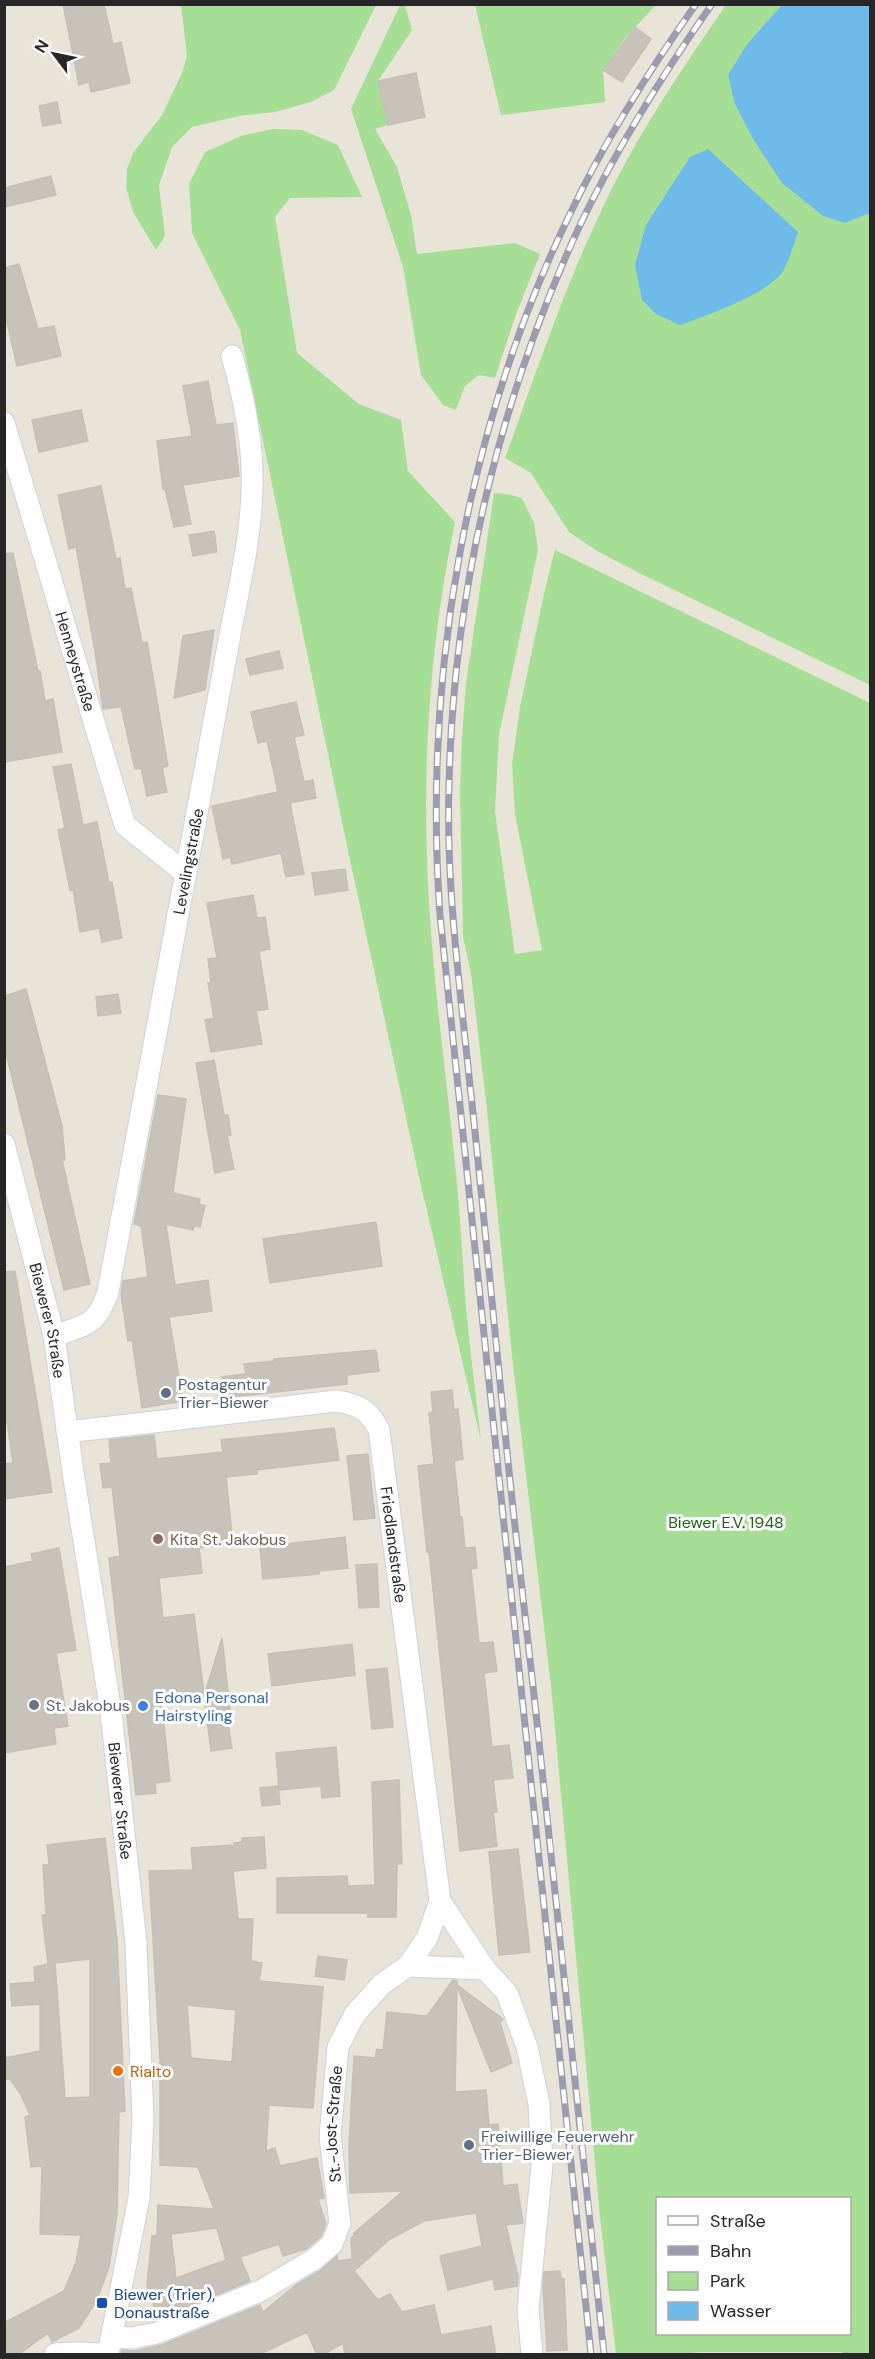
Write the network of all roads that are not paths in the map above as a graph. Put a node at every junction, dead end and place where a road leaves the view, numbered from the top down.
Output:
1 (232, 356) dead end
2 (4, 423) edge
3 (185, 873) junction
4 (4, 1144) edge
5 (54, 1336) junction
6 (67, 1432) junction
7 (440, 1901) junction
8 (408, 1966) junction
9 (485, 1968) junction
10 (107, 2349) edge
11 (55, 2355) edge
12 (532, 2355) edge

1 - 3 street, Levelingstraße
2 - 3 street, Henneystraße
3 - 5 street, Levelingstraße
4 - 5 street, Biewerer Straße
5 - 6 street, Biewerer Straße
6 - 7 street, Friedlandstraße
6 - 10 street, Biewerer Straße
7 - 8 street, St.-Jost-Straße
7 - 9 street, Friedlandstraße
8 - 9 street
8 - 10 street, St.-Jost-Straße
9 - 12 street
10 - 11 street, St.-Jost-Straße

